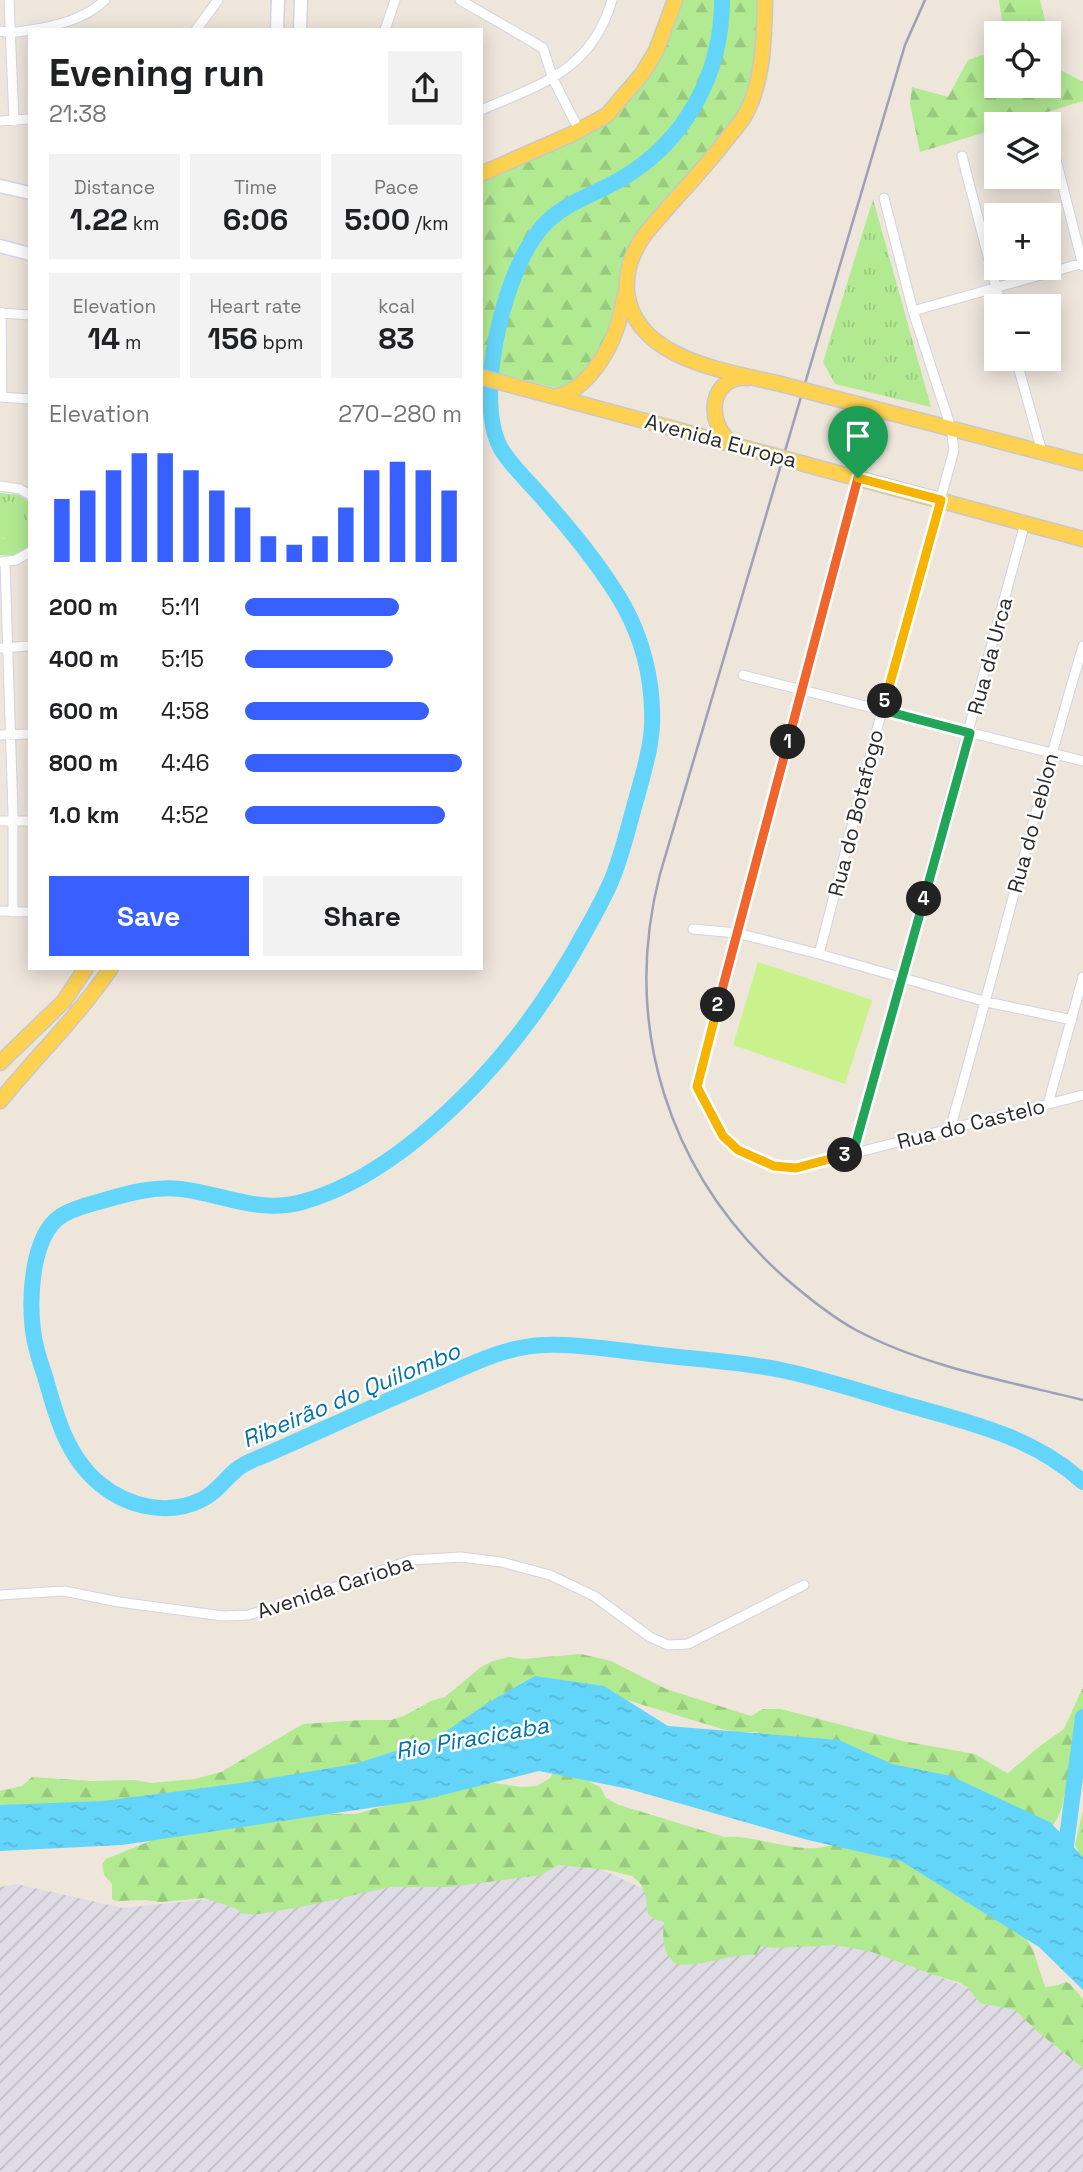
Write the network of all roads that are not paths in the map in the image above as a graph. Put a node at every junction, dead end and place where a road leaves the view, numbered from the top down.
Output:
1 (9, 0) edge
2 (105, 0) edge
3 (218, 0) edge
4 (278, 0) edge
5 (301, 0) edge
6 (395, 0) edge
7 (460, 0) edge
8 (612, 0) edge
9 (675, 0) edge
10 (765, 0) edge
11 (42, 28) edge
12 (197, 28) edge
13 (277, 28) edge
14 (300, 28) edge
15 (386, 28) edge
16 (28, 30) edge
17 (0, 31) edge
18 (10, 33) junction
19 (553, 79) junction
20 (483, 109) edge
21 (28, 119) edge
22 (0, 121) edge
23 (14, 121) junction
24 (579, 130) junction
25 (962, 156) dead end
26 (483, 173) edge
27 (1061, 179) edge
28 (0, 186) edge
29 (28, 193) edge
30 (884, 198) dead end
31 (0, 246) edge
32 (28, 253) edge
33 (1083, 264) edge
34 (626, 285) junction
35 (996, 287) junction
36 (998, 294) edge
37 (913, 311) junction
38 (0, 312) edge
39 (28, 315) edge
40 (1019, 371) edge
41 (483, 378) edge
42 (763, 380) junction
43 (558, 396) junction
44 (1, 397) edge
45 (28, 399) edge
46 (951, 428) junction
47 (738, 446) junction
48 (1042, 452) junction
49 (1083, 463) edge
50 (858, 478) junction
51 (0, 486) edge
52 (28, 494) edge
53 (941, 500) junction
54 (1025, 523) junction
55 (1083, 539) edge
56 (28, 553) edge
57 (2, 562) edge
58 (28, 646) edge
59 (1083, 646) edge
60 (4, 648) edge
61 (743, 675) dead end
62 (802, 690) junction
63 (882, 710) junction
64 (970, 733) junction
65 (28, 734) edge
66 (5, 736) edge
67 (1051, 753) junction
68 (1083, 761) edge
69 (12, 820) junction
70 (0, 821) edge
71 (28, 821) edge
72 (0, 911) edge
73 (13, 912) junction
74 (28, 912) edge
75 (694, 929) dead end
76 (737, 933) junction
77 (820, 954) junction
78 (85, 970) edge
79 (110, 970) edge
80 (1083, 977) edge
81 (902, 979) junction
82 (987, 1002) junction
83 (1072, 1020) junction
84 (0, 1063) edge
85 (1083, 1095) edge
86 (0, 1101) edge
87 (1048, 1104) junction
88 (950, 1129) junction
89 (853, 1153) junction
90 (804, 1585) dead end
91 (0, 1595) edge

1 - 18 street
2 - 11 street
3 - 12 street
4 - 13 main road
5 - 14 main road
6 - 15 street
7 - 19 street
8 - 19 street
9 - 24 main road
10 - 34 main road
16 - 18 street
17 - 18 street
18 - 23 street
19 - 20 street
19 - 24 street
21 - 23 street
22 - 23 street
24 - 26 main road
25 - 35 street
27 - 33 street
28 - 29 main road
30 - 37 street, Rua do Botafogo
31 - 32 main road
33 - 35 street
34 - 42 main road
34 - 43 main road
35 - 36 street
35 - 37 street
37 - 46 street, Rua do Botafogo
38 - 39 street
38 - 44 street
40 - 48 street
41 - 43 main road, Avenida Europa
42 - 46 main road, bridge
42 - 47 main road
43 - 47 main road, Avenida Europa
44 - 45 street
46 - 48 main road
46 - 53 street, Rua do Botafogo
47 - 50 main road, Avenida Europa, bridge
48 - 49 main road
50 - 53 main road, Avenida Europa
50 - 62 street
51 - 52 street
53 - 54 main road, Avenida Europa
53 - 63 street, Rua do Botafogo
54 - 55 main road, Avenida Europa
54 - 64 street, Rua da Urca
56 - 57 street
57 - 60 street
58 - 60 street
59 - 67 street, Rua do Leblon
60 - 66 street
61 - 62 street
62 - 63 street
62 - 76 street
63 - 64 street
63 - 77 street, Rua do Botafogo
64 - 67 street
64 - 81 street, Rua da Urca
65 - 66 street
66 - 69 street
67 - 68 street
67 - 82 street, Rua do Leblon
69 - 70 street
69 - 71 street
69 - 73 street
72 - 73 street
73 - 74 street
75 - 76 street
76 - 77 street
76 - 89 street, Rua do Castelo
77 - 81 street
78 - 84 main road
79 - 86 main road
80 - 83 street
81 - 82 street
81 - 89 street, Rua da Urca
82 - 83 street
82 - 88 street, Rua do Leblon
83 - 87 street
85 - 87 street, Rua do Castelo
87 - 88 street, Rua do Castelo
88 - 89 street, Rua do Castelo
90 - 91 street, Avenida Carioba

